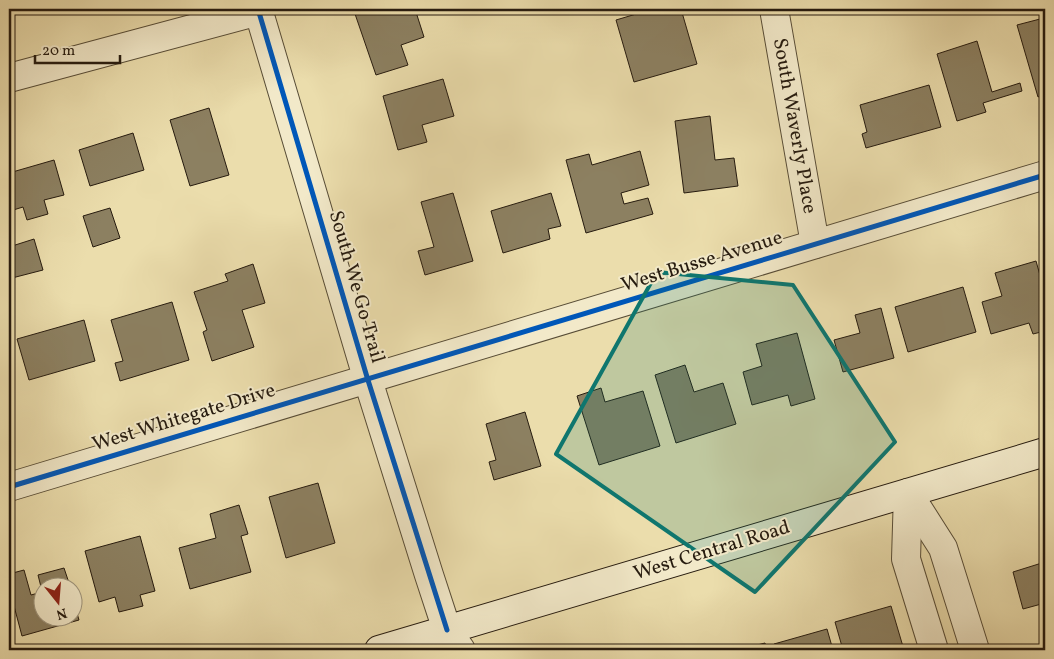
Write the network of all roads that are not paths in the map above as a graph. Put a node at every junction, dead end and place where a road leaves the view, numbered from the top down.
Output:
1 (774, 9) edge
2 (259, 10) edge
3 (9, 78) edge
4 (1045, 175) edge
5 (814, 244) junction
6 (367, 377) junction
7 (1045, 452) edge
8 (9, 486) edge
9 (908, 493) junction
10 (452, 644) edge
11 (379, 650) edge
12 (934, 650) edge
13 (975, 650) edge

1 - 5 street, South Waverly Place
2 - 3 street
2 - 6 street, South We Go Trail
4 - 5 street, West Busse Avenue
5 - 6 street, West Busse Avenue
6 - 8 street, West Whitegate Drive
6 - 10 street, South We Go Trail
7 - 9 street, West Central Road
9 - 10 street, West Central Road
9 - 12 street
9 - 13 street
10 - 11 street, West Central Road

